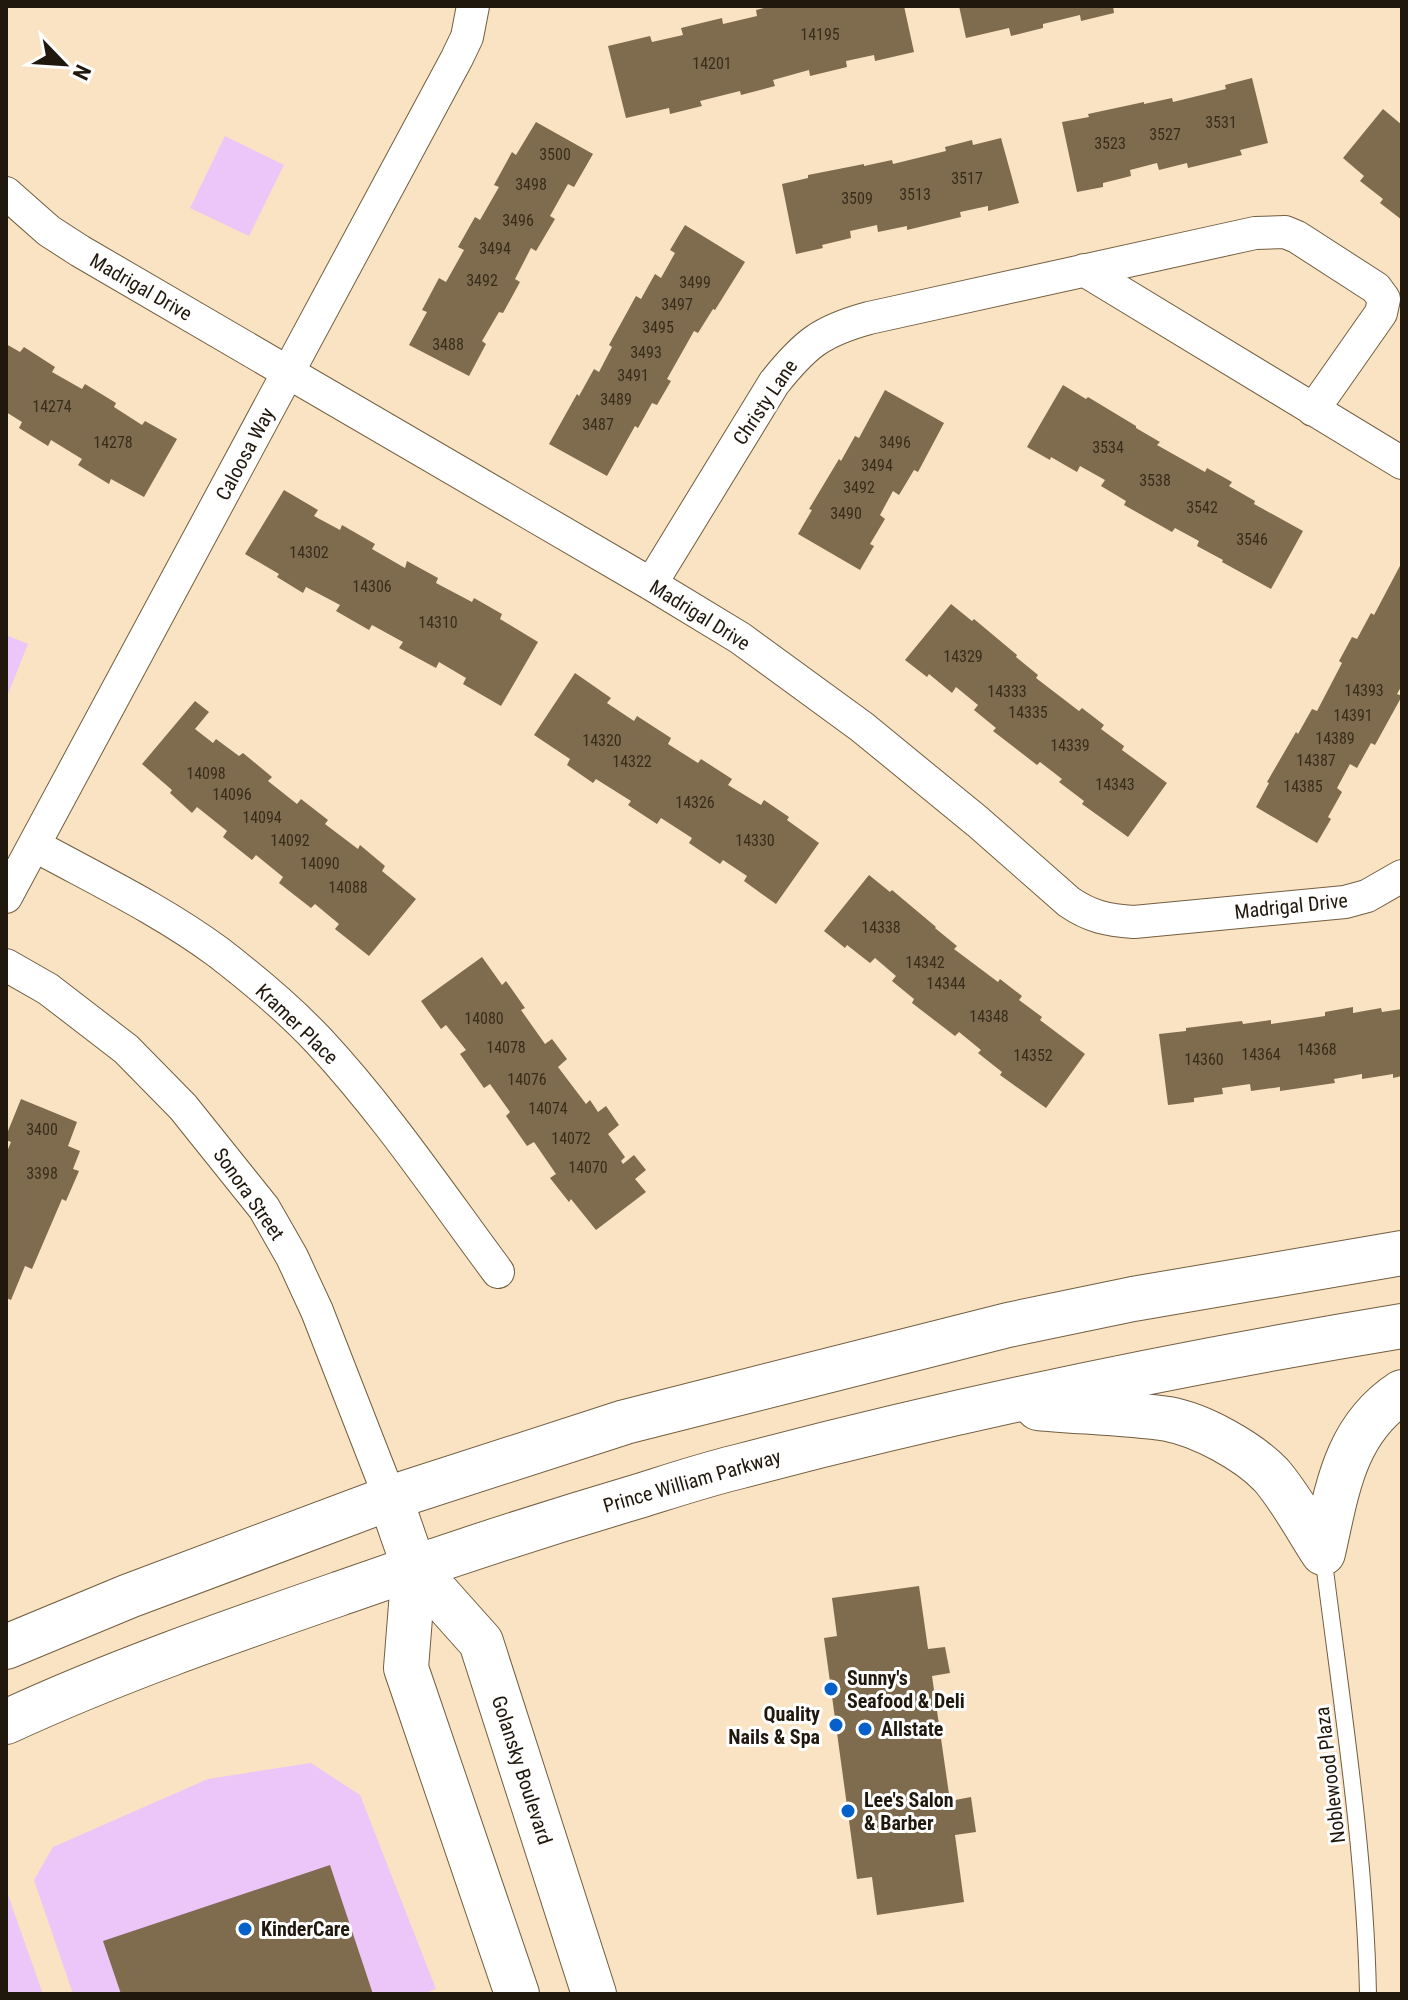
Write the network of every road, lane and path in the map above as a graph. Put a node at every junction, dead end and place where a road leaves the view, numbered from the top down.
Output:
1 (473, 6) edge
2 (6, 193) edge
3 (1084, 270) junction
4 (288, 373) junction
5 (1313, 410) junction
6 (1402, 463) edge
7 (651, 584) junction
8 (34, 845) junction
9 (1402, 876) edge
10 (6, 897) edge
11 (6, 965) edge
12 (1402, 1253) edge
13 (498, 1272) dead end
14 (1402, 1326) edge
15 (1402, 1392) edge
16 (991, 1404) junction
17 (390, 1498) junction
18 (1323, 1553) junction
19 (414, 1567) junction
20 (6, 1647) edge
21 (6, 1722) edge
22 (517, 1994) edge
23 (594, 1994) edge
24 (1368, 1994) edge

1 - 4 street, Caloosa Way
2 - 4 street, Madrigal Drive
3 - 5 street
3 - 5 street, Christy Lane
3 - 7 street, Christy Lane
4 - 7 street, Madrigal Drive
4 - 8 street, Caloosa Way
5 - 6 street
7 - 9 street, Madrigal Drive
8 - 10 street, Caloosa Way
8 - 13 street, Kramer Place
11 - 17 street, Sonora Street
12 - 17 main road
14 - 16 main road, Prince William Parkway
15 - 18 main road
16 - 18 main road
16 - 19 main road, Prince William Parkway
17 - 19 main road, Golansky Boulevard
17 - 20 main road
18 - 24 lane, Noblewood Plaza
19 - 21 main road, Prince William Parkway
19 - 22 main road, Golansky Boulevard
19 - 23 main road, Golansky Boulevard

